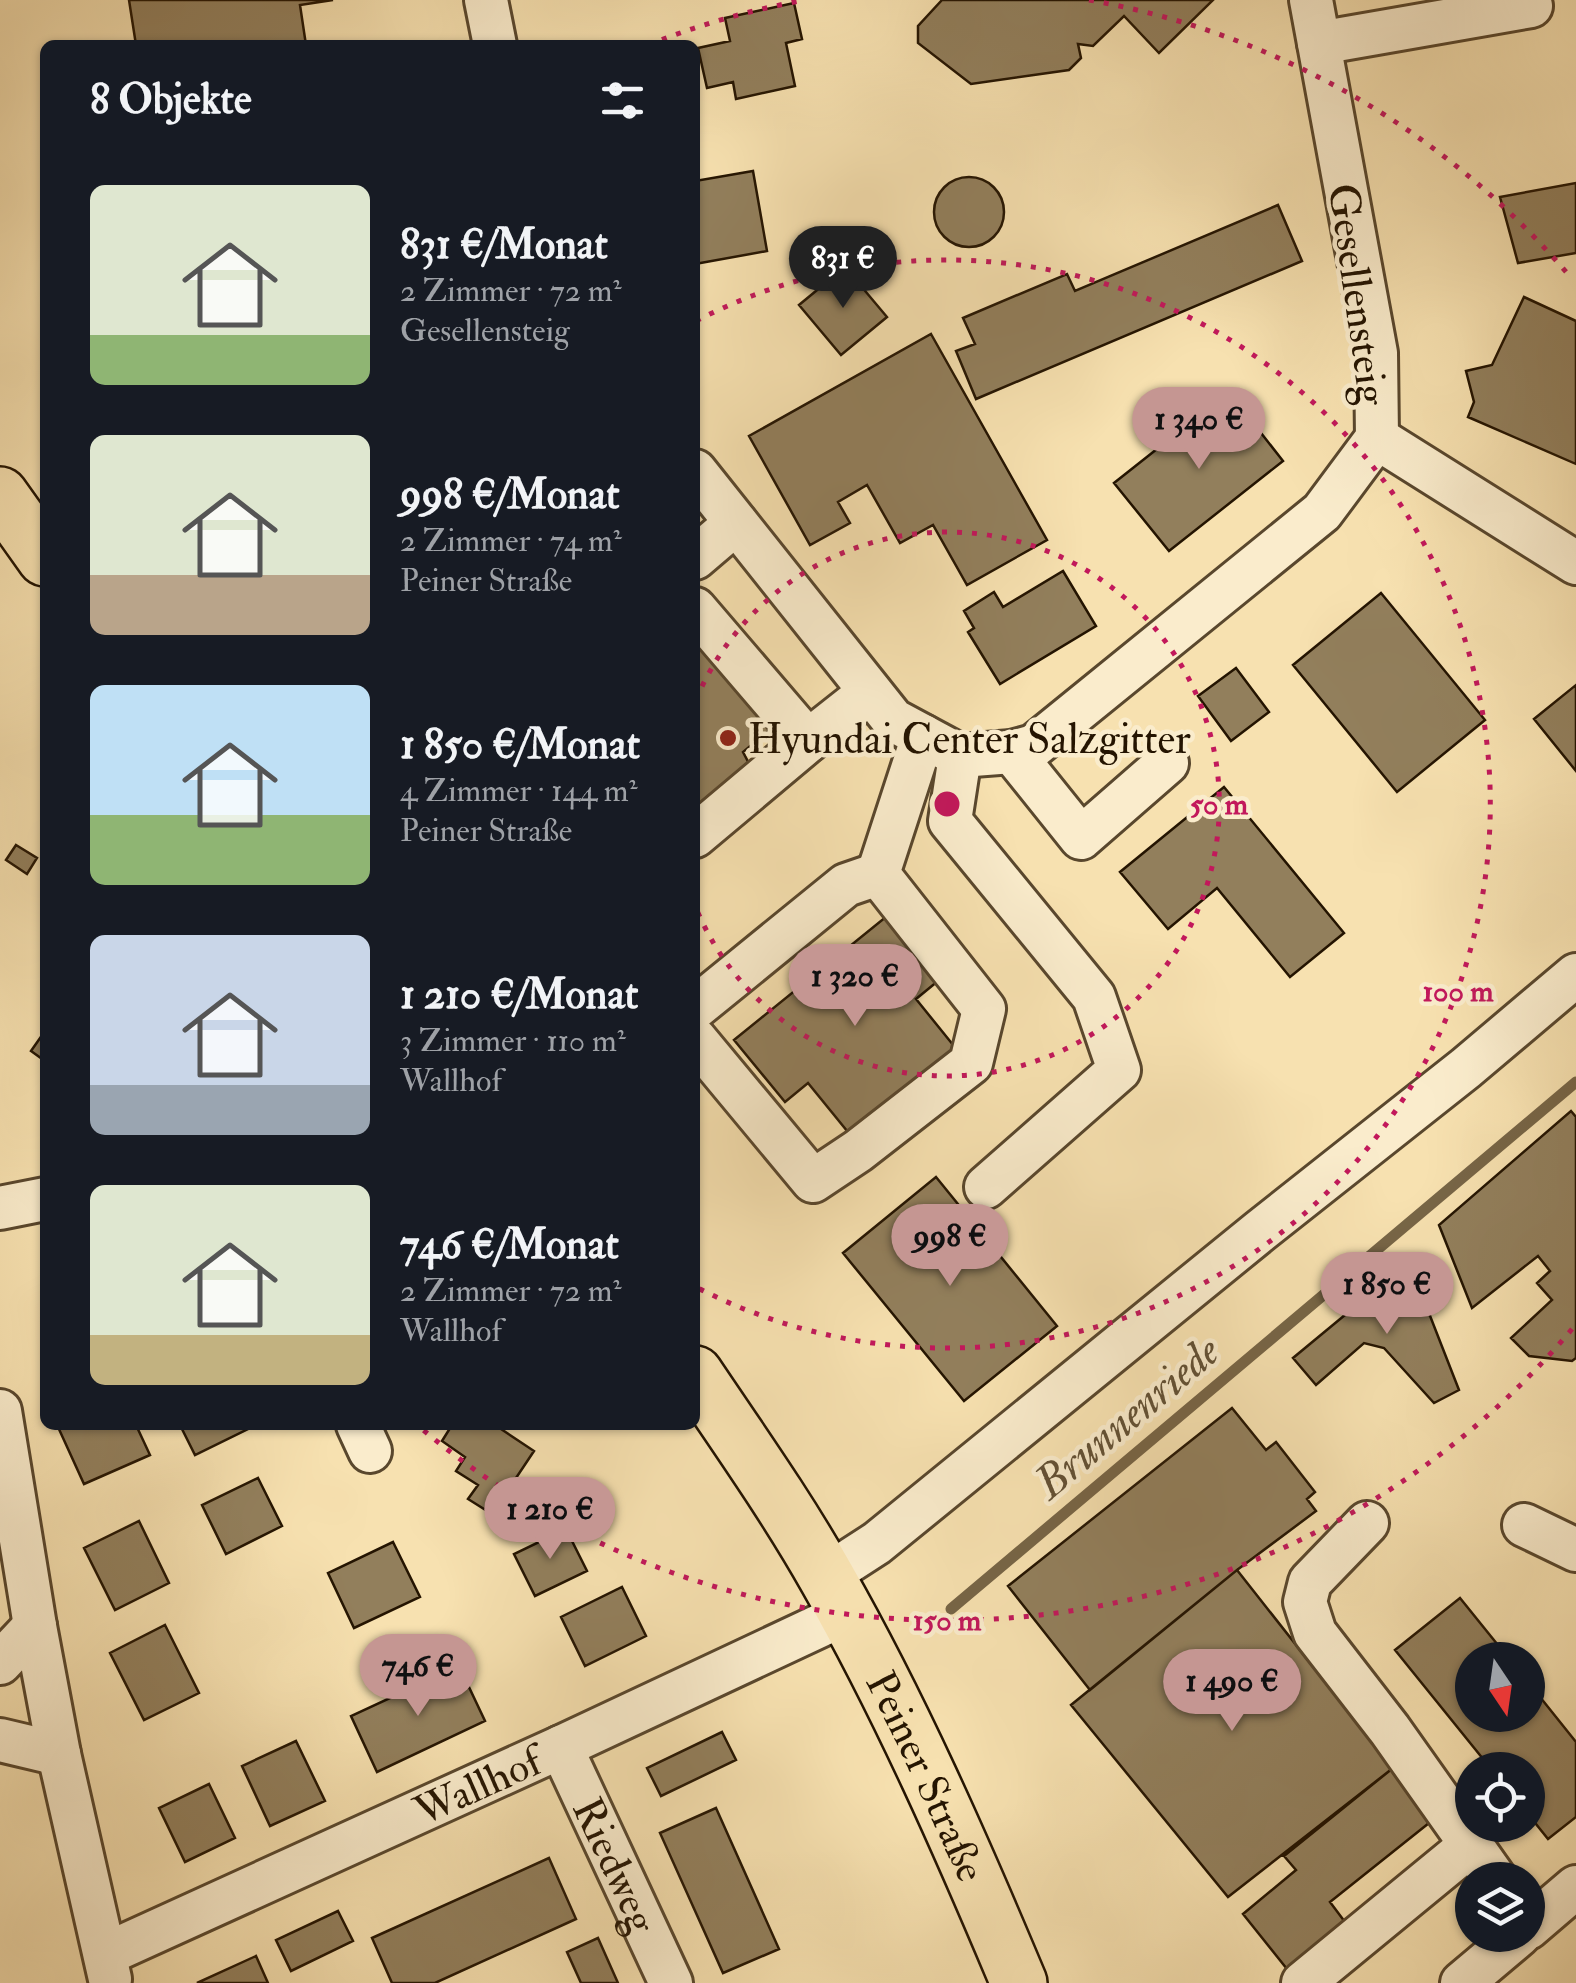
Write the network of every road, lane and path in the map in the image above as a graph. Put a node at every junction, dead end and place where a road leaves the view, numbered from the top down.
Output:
1 (486, 0) edge
2 (1311, 0) edge
3 (1531, 6) dead end
4 (494, 40) edge
5 (1319, 43) junction
6 (1377, 438) junction
7 (700, 477) edge
8 (0, 495) edge
9 (736, 523) junction
10 (40, 551) edge
11 (700, 554) edge
12 (1576, 563) edge
13 (700, 615) edge
14 (870, 692) junction
15 (808, 741) junction
16 (941, 746) junction
17 (1012, 752) junction
18 (1167, 763) dead end
19 (700, 832) edge
20 (878, 874) junction
21 (1576, 975) edge
22 (700, 1004) edge
23 (700, 1046) edge
24 (986, 1187) dead end
25 (40, 1201) edge
26 (0, 1208) edge
27 (700, 1382) edge
28 (0, 1411) edge
29 (1367, 1523) dead end
30 (1524, 1525) dead end
31 (1576, 1550) edge
32 (837, 1595) junction
33 (35, 1626) junction
34 (0, 1663) edge
35 (0, 1740) edge
36 (560, 1747) junction
37 (59, 1754) junction
38 (1472, 1844) junction
39 (1484, 1862) edge
40 (1576, 1887) edge
41 (1545, 1913) edge
42 (108, 1969) edge
43 (670, 1983) edge
44 (1019, 1983) edge
45 (1303, 1983) edge

1 - 4 street
2 - 5 street, Gesellensteig
3 - 5 street
5 - 6 street, Gesellensteig
6 - 12 street
6 - 17 street, Gesellensteig
7 - 9 street
8 - 10 main road
9 - 11 street
9 - 14 street
13 - 15 street
14 - 15 street
14 - 16 street
15 - 19 street
16 - 17 street, Gesellensteig
16 - 20 street
16 - 24 street
17 - 18 street
20 - 22 street
20 - 23 street
21 - 32 street, Wallhof
25 - 26 street
27 - 32 main road, Peiner Straße
28 - 33 street
29 - 38 street
30 - 31 street
32 - 36 street, Wallhof
32 - 44 main road, Peiner Straße
33 - 34 street
33 - 37 street
35 - 37 street
36 - 42 street, Wallhof
36 - 43 street, Riedweg
37 - 42 street
38 - 39 street
38 - 45 street
40 - 41 street

